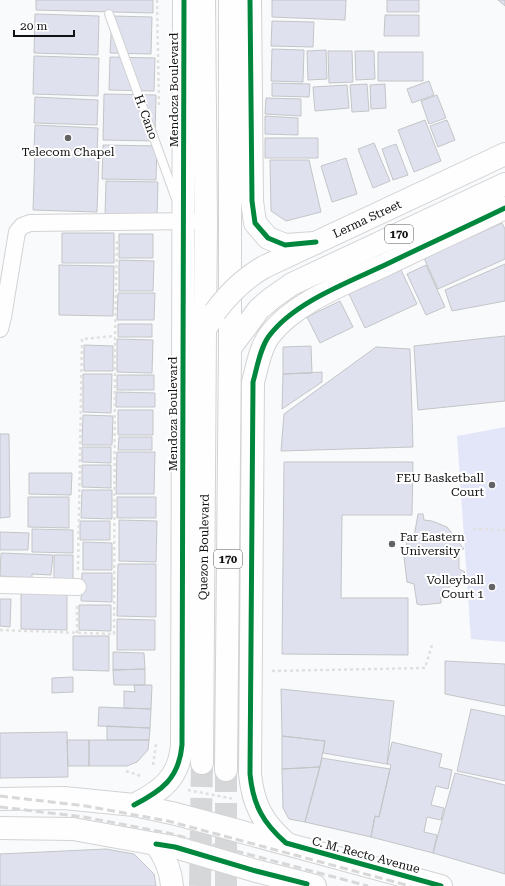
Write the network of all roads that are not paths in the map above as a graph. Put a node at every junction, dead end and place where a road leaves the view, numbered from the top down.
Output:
1 (184, 0) edge
2 (204, 0) edge
3 (230, 0) edge
4 (250, 0) edge
5 (108, 14) dead end
6 (505, 154) edge
7 (505, 184) edge
8 (505, 208) edge
9 (184, 220) junction
10 (206, 222) junction
11 (117, 223) road end
12 (316, 242) junction
13 (1, 320) edge
14 (210, 321) junction
15 (230, 348) junction
16 (0, 585) edge
17 (78, 587) road end
18 (202, 763) tunnel mouth
19 (226, 770) tunnel mouth
20 (0, 799) edge
21 (134, 805) junction
22 (0, 828) edge
23 (156, 844) junction
24 (286, 844) junction
25 (307, 885) edge
26 (172, 886) edge
27 (441, 886) edge

1 - 9 main road, Mendoza Boulevard
2 - 10 main road
3 - 15 main road
4 - 12 main road
5 - 9 lane, H. Cano
6 - 12 main road, Lerma Street / 170
7 - 15 main road, 170
8 - 24 main road
9 - 10 street
9 - 11 street
9 - 13 street
9 - 21 main road, Mendoza Boulevard
10 - 14 main road
12 - 14 main road, Lerma Street / 170, bridge
14 - 18 main road, Quezon Boulevard / 170
15 - 19 main road, Quezon Boulevard / 170
16 - 17 street
20 - 21 main road, C. M. Recto Avenue
21 - 24 main road, C. M. Recto Avenue
22 - 23 main road
23 - 25 main road
23 - 26 main road
24 - 27 main road, C. M. Recto Avenue

